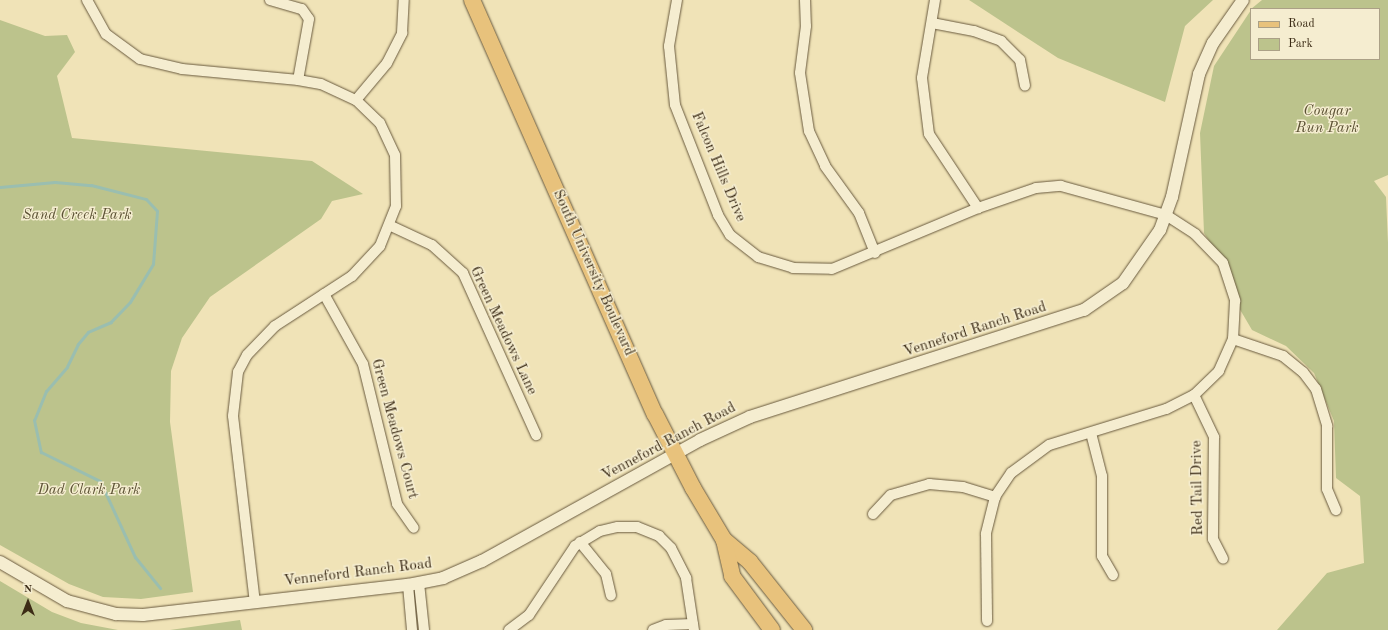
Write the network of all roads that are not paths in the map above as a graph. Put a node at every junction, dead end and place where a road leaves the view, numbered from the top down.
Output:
1 (87, 0) edge
2 (270, 0) edge
3 (404, 0) edge
4 (472, 0) edge
5 (805, 0) edge
6 (935, 0) edge
7 (1242, 0) edge
8 (673, 1) edge
9 (932, 22) junction
10 (298, 80) junction
11 (1025, 86) dead end
12 (356, 100) junction
13 (978, 208) junction
14 (1166, 214) junction
15 (391, 226) junction
16 (875, 253) junction
17 (324, 294) junction
18 (1233, 340) junction
19 (1194, 394) junction
20 (1091, 433) junction
21 (536, 435) dead end
22 (676, 455) junction
23 (995, 497) junction
24 (1336, 510) dead end
25 (873, 514) dead end
26 (414, 528) dead end
27 (724, 540) junction
28 (580, 542) junction
29 (1223, 559) dead end
30 (0, 562) edge
31 (1113, 575) dead end
32 (414, 584) junction
33 (612, 595) dead end
34 (255, 602) junction
35 (987, 621) dead end
36 (694, 627) edge
37 (412, 630) edge
38 (424, 630) edge
39 (509, 630) edge
40 (653, 630) edge
41 (772, 630) edge
42 (804, 630) edge

1 - 10 street
2 - 10 street
3 - 12 street
4 - 22 main road, South University Boulevard
5 - 16 street
6 - 9 street
7 - 14 street, Venneford Ranch Road
8 - 16 street, Falcon Hills Drive
9 - 11 street
9 - 13 street
10 - 12 street
12 - 15 street
13 - 14 street, Falcon Hills Drive
13 - 16 street, Falcon Hills Drive
14 - 18 street
14 - 22 street, Venneford Ranch Road
15 - 17 street
15 - 21 street, Green Meadows Lane
17 - 26 street, Green Meadows Court
17 - 34 street
18 - 19 street
18 - 24 street
19 - 20 street
19 - 29 street, Red Tail Drive
20 - 23 street
20 - 31 street
22 - 27 main road, South University Boulevard
22 - 32 street, Venneford Ranch Road
23 - 25 street
23 - 35 street
27 - 41 main road, South University Boulevard
27 - 42 main road, South University Boulevard
28 - 33 street
28 - 36 street
28 - 39 street
30 - 34 street, Venneford Ranch Road
32 - 34 street, Venneford Ranch Road
32 - 37 street
32 - 38 street
36 - 40 street

